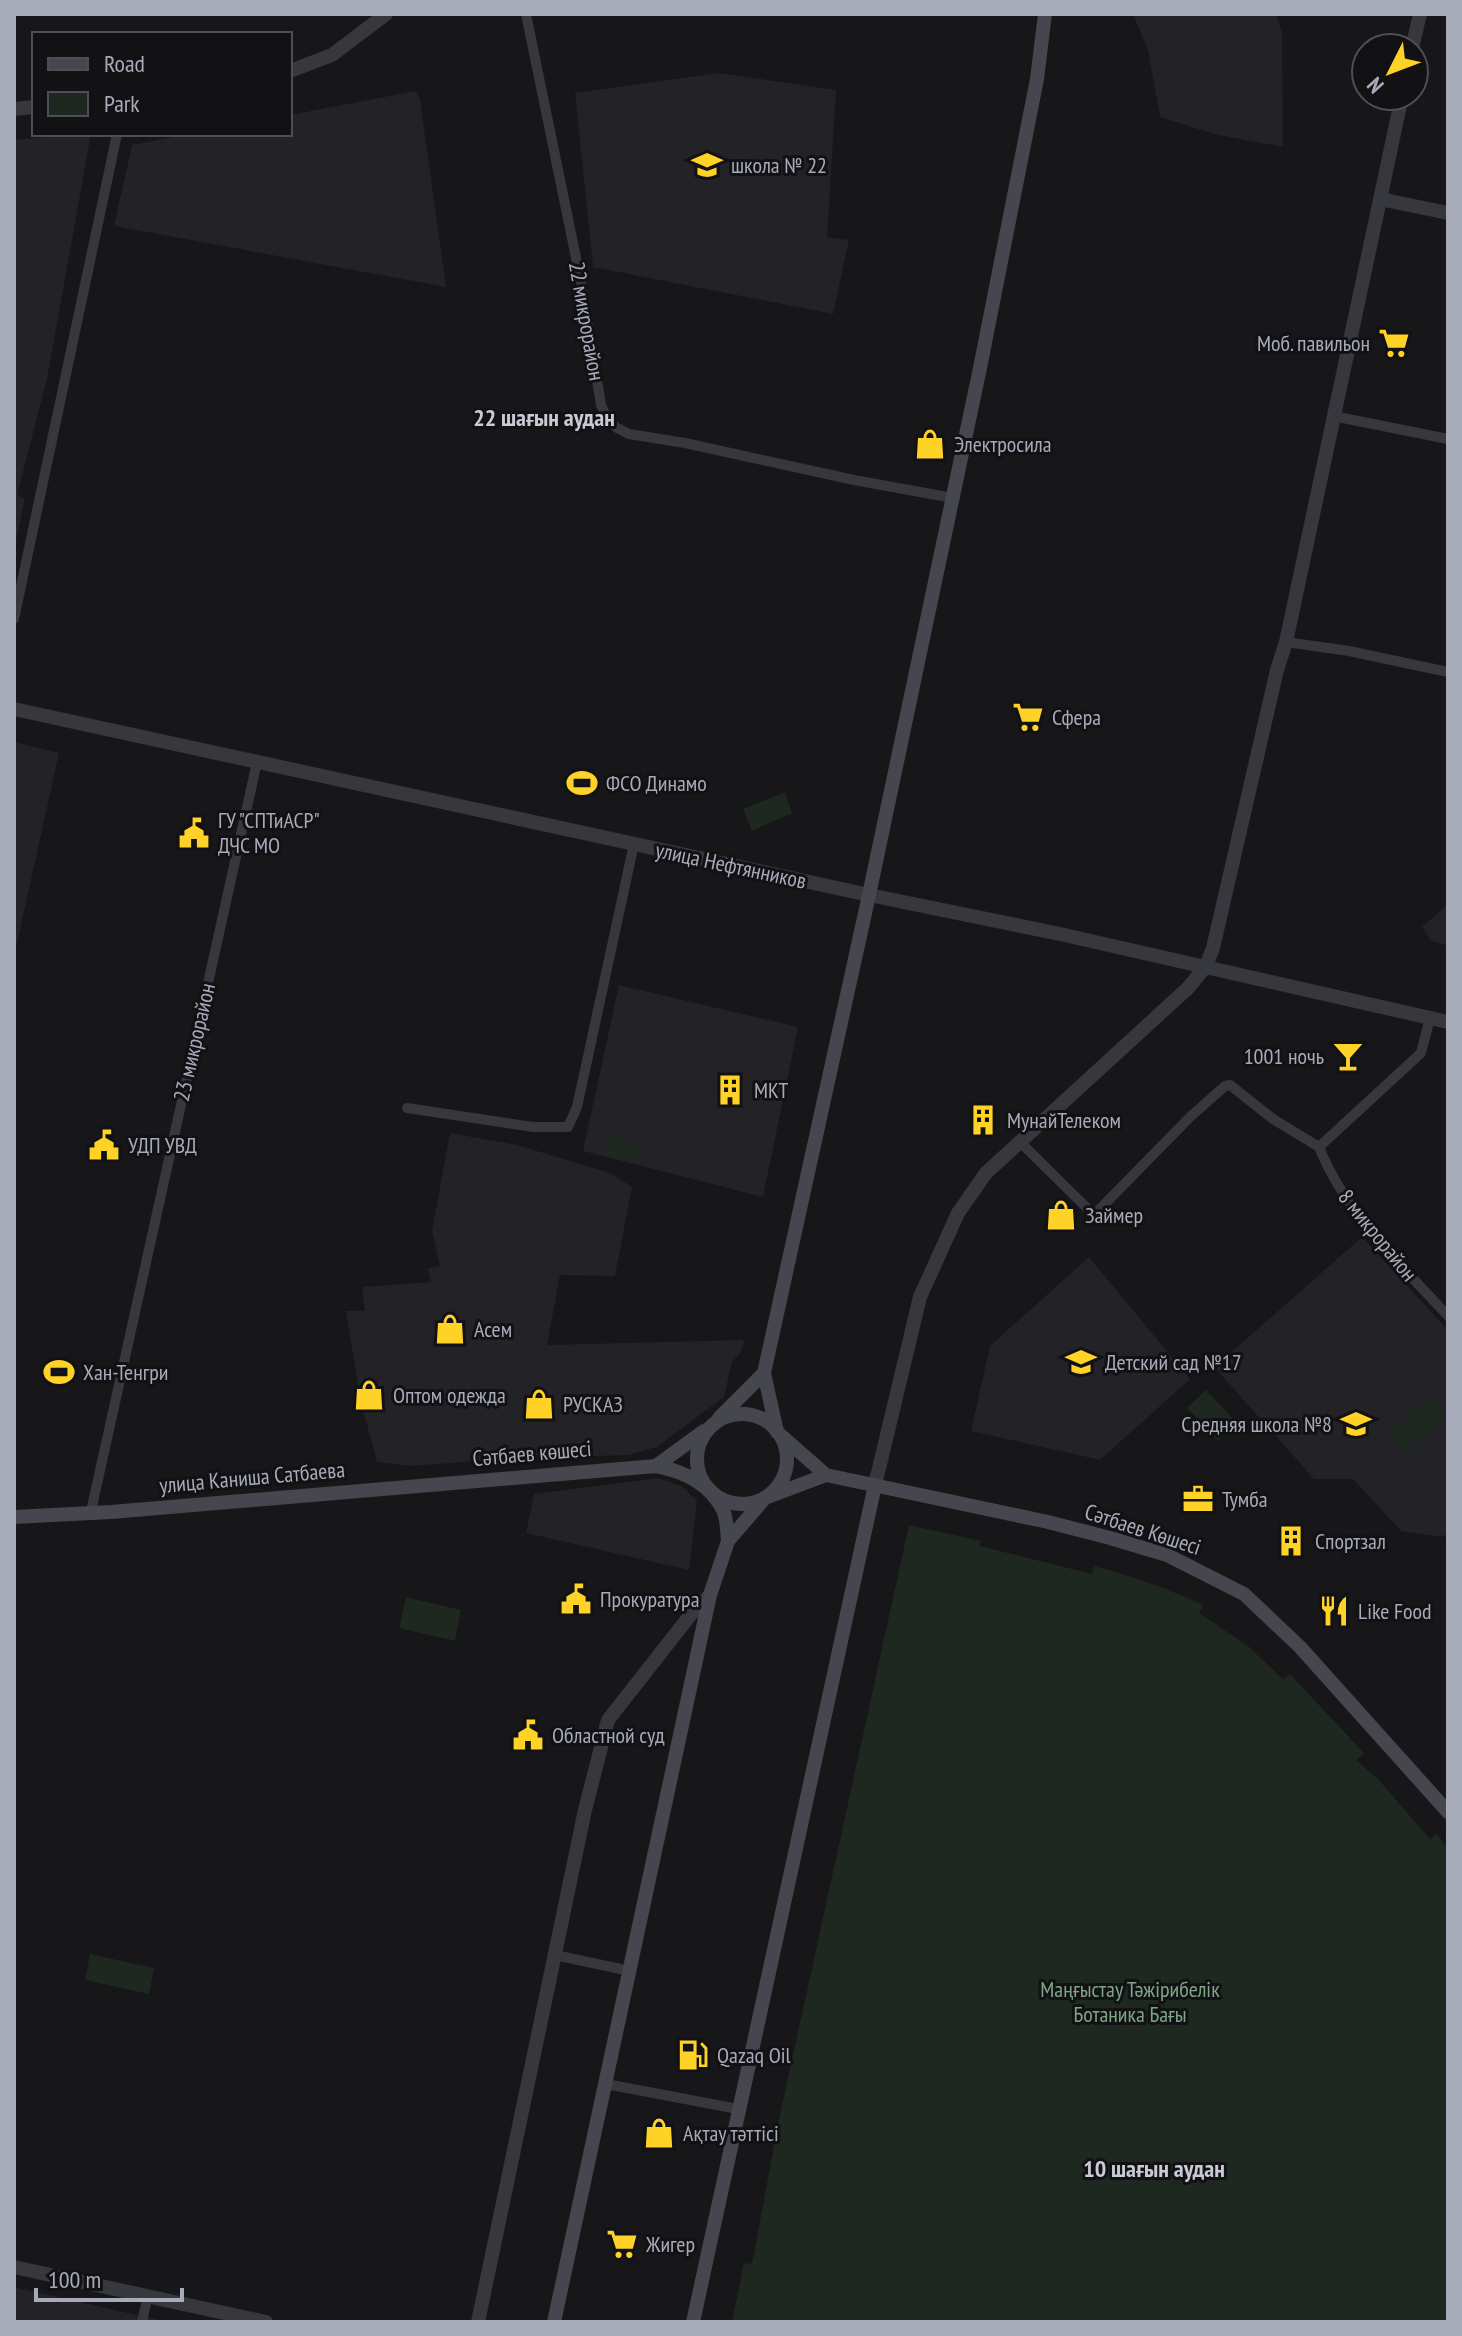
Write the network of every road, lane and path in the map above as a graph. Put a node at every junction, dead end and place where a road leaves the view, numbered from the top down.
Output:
1 (386, 14) edge
2 (526, 14) edge
3 (1045, 14) edge
4 (292, 70) edge
5 (1399, 112) edge
6 (117, 136) edge
7 (1380, 199) junction
8 (1448, 213) edge
9 (1333, 416) junction
10 (1448, 439) edge
11 (953, 498) junction
12 (14, 619) edge
13 (1286, 642) junction
14 (1448, 672) edge
15 (14, 709) edge
16 (257, 762) junction
17 (634, 844) junction
18 (869, 895) junction
19 (1206, 966) junction
20 (1430, 1018) junction
21 (1448, 1022) edge
22 (407, 1108) dead end
23 (1020, 1142) junction
24 (1319, 1147) junction
25 (1448, 1316) edge
26 (764, 1373) junction
27 (712, 1425) junction
28 (777, 1432) junction
29 (656, 1466) junction
30 (826, 1475) junction
31 (412, 1485) joint
32 (705, 1485) junction
33 (875, 1485) junction
34 (765, 1498) junction
35 (94, 1511) junction
36 (14, 1517) edge
37 (728, 1541) junction
38 (710, 1595) junction
39 (1448, 1812) edge
40 (555, 1955) junction
41 (630, 1971) junction
42 (606, 2084) junction
43 (738, 2109) junction
44 (14, 2267) edge
45 (148, 2295) junction
46 (142, 2322) edge
47 (266, 2322) edge
48 (478, 2322) edge
49 (554, 2322) edge
50 (693, 2322) edge

1 - 4 street
2 - 11 street, 22 микрорайон
3 - 11 main road
5 - 7 street
6 - 12 street
7 - 8 street
7 - 9 street
9 - 10 street
9 - 13 street
11 - 18 main road
13 - 14 street
13 - 19 street
15 - 16 street, улица Нефтянников
16 - 17 street, улица Нефтянников
16 - 35 street, 23 микрорайон
17 - 18 street, улица Нефтянников
17 - 22 street
18 - 19 street, улица Нефтянников
18 - 26 main road
19 - 20 street, улица Нефтянников
19 - 23 street
20 - 21 street, улица Нефтянников
20 - 24 street
23 - 24 street
23 - 33 street
24 - 25 street, 8 микрорайон
26 - 27 main road
26 - 28 main road
27 - 28 main road
27 - 29 main road
27 - 32 main road
28 - 30 main road, Сәтбаев Көшесі
28 - 34 main road
29 - 31 main road, Сәтбаев көшесі
29 - 32 main road, Сәтбаев көшесі
30 - 33 main road, Сәтбаев Көшесі
30 - 34 main road
31 - 35 main road, улица Каниша Сатбаева
32 - 34 main road
32 - 37 main road
33 - 39 main road, Сәтбаев Көшесі
33 - 43 main road
34 - 37 main road
35 - 36 main road
37 - 38 main road
38 - 40 street
38 - 41 main road
40 - 41 street
40 - 48 street
41 - 42 main road
42 - 43 street
42 - 49 main road
43 - 50 main road
44 - 45 street
45 - 46 street
45 - 47 street

